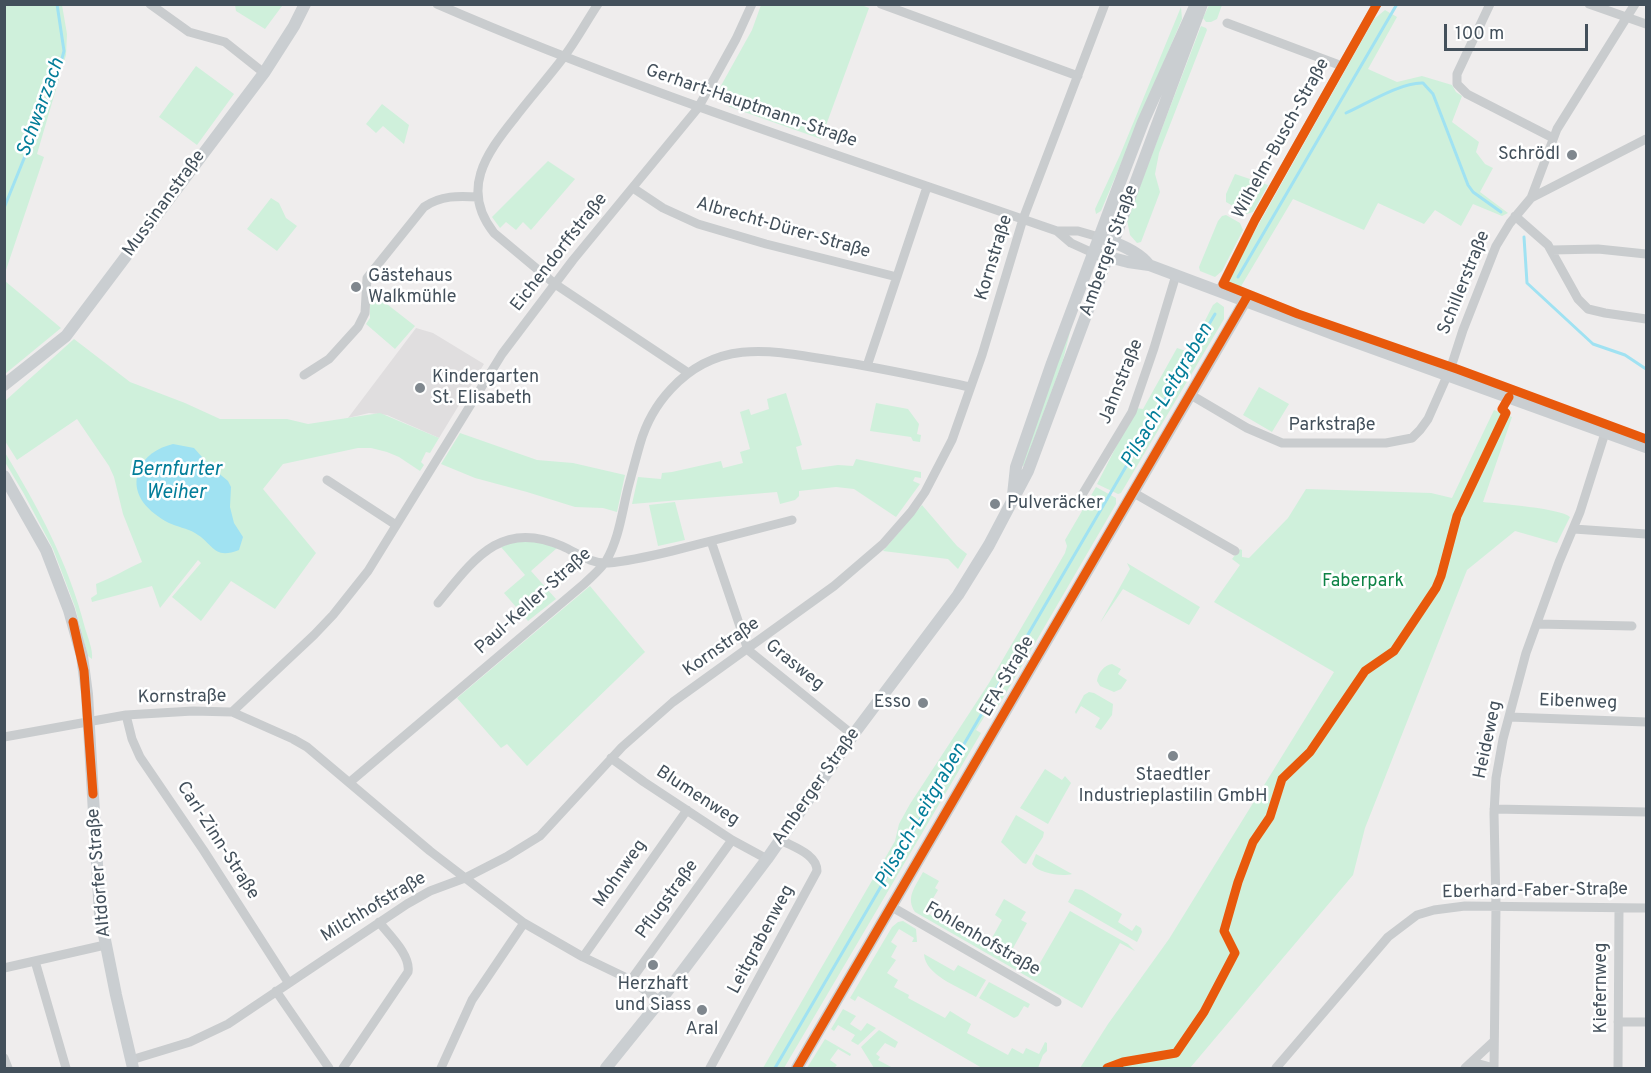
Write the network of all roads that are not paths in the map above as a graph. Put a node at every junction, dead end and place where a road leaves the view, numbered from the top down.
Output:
1 (150, 4) edge
2 (305, 4) edge
3 (437, 4) edge
4 (598, 4) edge
5 (752, 4) edge
6 (881, 4) edge
7 (1105, 4) edge
8 (1196, 4) edge
9 (1202, 4) edge
10 (1377, 4) edge
11 (1490, 4) edge
12 (1589, 4) edge
13 (1635, 4) edge
14 (1628, 18) junction
15 (1227, 23) dead end
16 (1647, 24) edge
17 (564, 57) junction
18 (1342, 66) junction
19 (264, 73) junction
20 (1078, 76) junction
21 (698, 108) junction
22 (1553, 138) junction
23 (1647, 139) edge
24 (927, 187) junction
25 (633, 188) junction
26 (478, 196) junction
27 (1531, 198) junction
28 (1515, 216) junction
29 (1023, 219) junction
30 (1058, 231) junction
31 (1099, 237) junction
32 (1113, 242) junction
33 (1552, 250) junction
34 (1093, 253) junction
35 (1647, 254) edge
36 (1106, 257) junction
37 (1149, 265) junction
38 (1176, 275) junction
39 (897, 277) junction
40 (555, 284) junction
41 (1219, 291) junction
42 (1245, 301) junction
43 (1647, 319) edge
44 (867, 366) junction
45 (687, 372) junction
46 (304, 375) dead end
47 (1448, 375) junction
48 (4, 385) edge
49 (970, 387) junction
50 (1191, 395) junction
51 (1605, 433) junction
52 (1647, 447) edge
53 (4, 476) edge
54 (327, 480) dead end
55 (1134, 493) junction
56 (1082, 495) dead end
57 (1013, 496) junction
58 (792, 520) dead end
59 (396, 525) junction
60 (1574, 529) junction
61 (1647, 534) edge
62 (711, 542) junction
63 (1235, 551) dead end
64 (605, 563) junction
65 (438, 603) dead end
66 (1537, 624) junction
67 (1632, 626) dead end
68 (748, 650) junction
69 (232, 712) junction
70 (126, 716) junction
71 (1509, 717) junction
72 (88, 722) junction
73 (1647, 722) edge
74 (853, 735) junction
75 (4, 737) edge
76 (611, 758) junction
77 (350, 782) junction
78 (1494, 809) junction
79 (687, 810) junction
80 (1647, 812) edge
81 (732, 840) junction
82 (781, 840) junction
83 (767, 859) junction
84 (465, 878) junction
85 (1496, 906) junction
86 (892, 907) junction
87 (1618, 908) junction
88 (1647, 908) edge
89 (379, 922) junction
90 (524, 923) junction
91 (105, 945) junction
92 (583, 957) junction
93 (35, 961) junction
94 (4, 968) edge
95 (631, 980) junction
96 (288, 982) junction
97 (276, 991) junction
98 (660, 1001) junction
99 (1056, 1002) dead end
100 (1618, 1022) junction
101 (1647, 1022) edge
102 (1493, 1042) junction
103 (4, 1058) edge
104 (132, 1064) edge
105 (1468, 1065) edge
106 (8, 1068) edge
107 (66, 1068) edge
108 (329, 1068) edge
109 (343, 1068) edge
110 (441, 1068) edge
111 (606, 1068) edge
112 (710, 1068) edge
113 (797, 1068) edge
114 (1276, 1068) edge
115 (1494, 1068) edge
116 (1618, 1068) edge

1 - 19 street
2 - 19 main road, Mussinanstraße
3 - 17 street, Gerhart-Hauptmann-Straße
4 - 17 street
5 - 21 street, Eichendorffstraße
6 - 20 street
7 - 20 street, Kornstraße
8 - 31 main road, Amberger Straße
9 - 32 main road, Amberger Straße
10 - 18 street, Wilhelm-Busch-Straße
11 - 22 street
12 - 14 street
13 - 14 street
14 - 16 street
14 - 22 street
15 - 18 street, Wilhelm-Busch-Straße
17 - 21 street, Gerhart-Hauptmann-Straße
17 - 26 street
18 - 41 street, Wilhelm-Busch-Straße
19 - 48 main road, Mussinanstraße
20 - 29 street, Kornstraße
21 - 24 street, Gerhart-Hauptmann-Straße
21 - 25 street, Eichendorffstraße
22 - 27 street
23 - 27 street, Schillerstraße
24 - 29 street, Gerhart-Hauptmann-Straße
24 - 39 street
25 - 39 street, Albrecht-Dürer-Straße
25 - 40 street, Eichendorffstraße
26 - 40 street
26 - 46 street
27 - 28 street, Schillerstraße
28 - 33 street
28 - 47 street, Schillerstraße
29 - 30 street, Gerhart-Hauptmann-Straße
29 - 49 street, Kornstraße
30 - 31 street, Gerhart-Hauptmann-Straße
30 - 34 street, Gerhart-Hauptmann-Straße
31 - 32 main road
31 - 34 main road, Amberger Straße
32 - 36 main road, Amberger Straße
32 - 37 main road
33 - 35 street
33 - 43 street
34 - 36 main road
34 - 57 main road, Amberger Straße
36 - 37 main road
36 - 57 main road, Amberger Straße
37 - 38 main road
38 - 41 main road
38 - 56 street, Jahnstraße
39 - 44 street
40 - 45 street
40 - 59 street, Eichendorffstraße
41 - 42 main road
42 - 47 main road
42 - 50 main road, EFA-Straße
44 - 45 street, Paul-Keller-Straße
44 - 49 street, Paul-Keller-Straße
45 - 64 street, Paul-Keller-Straße
47 - 50 street, Parkstraße
47 - 51 main road
49 - 68 street, Kornstraße
50 - 55 main road, EFA-Straße
51 - 52 main road
51 - 60 street, Heideweg
53 - 72 main road, Altdorfer Straße
54 - 59 street
55 - 63 street
55 - 86 main road, EFA-Straße
57 - 74 main road, Amberger Straße
58 - 62 street
59 - 69 street, Eichendorffstraße
60 - 61 street
60 - 66 street, Heideweg
62 - 64 street
62 - 68 street, Grasweg
64 - 65 street
64 - 77 street, Paul-Keller-Straße
66 - 67 street
66 - 71 street, Heideweg
68 - 74 street, Grasweg
68 - 76 street, Kornstraße
69 - 70 street, Kornstraße
69 - 77 street, Kornstraße
70 - 72 street, Kornstraße
70 - 96 street, Carl-Zinn-Straße
71 - 73 street, Eibenweg
71 - 78 street, Heideweg
72 - 75 street, Kornstraße
72 - 91 main road, Altdorfer Straße
74 - 82 main road, Amberger Straße
76 - 79 street, Blumenweg
76 - 84 street, Kornstraße
77 - 84 street, Kornstraße
78 - 80 street
78 - 85 street, Heideweg
79 - 81 street, Blumenweg
79 - 92 street, Mohnweg
81 - 83 street, Blumenweg
81 - 95 street, Pflugstraße
82 - 83 main road, Amberger Straße
82 - 112 street, Leitgrabenweg
83 - 98 main road, Amberger Straße
84 - 89 street, Milchhofstraße
84 - 90 street
85 - 87 street, Eberhard-Faber-Straße
85 - 102 street, Heideweg
85 - 114 street, Eberhard-Faber-Straße
86 - 99 street, Fohlenhofstraße
86 - 113 main road, EFA-Straße
87 - 88 street, Eberhard-Faber-Straße
87 - 100 street, Kiefernweg
89 - 96 street, Milchhofstraße
89 - 109 street
90 - 92 street
90 - 110 street
91 - 93 street
91 - 104 main road, Altdorfer Straße
92 - 95 street
93 - 94 street
93 - 107 street
95 - 98 street
96 - 97 street, Milchhofstraße
97 - 104 street, Milchhofstraße
97 - 108 street
98 - 111 main road, Amberger Straße
100 - 101 street
100 - 116 street, Kiefernweg
102 - 105 street
102 - 115 street, Heideweg
103 - 106 street
105 - 115 street

